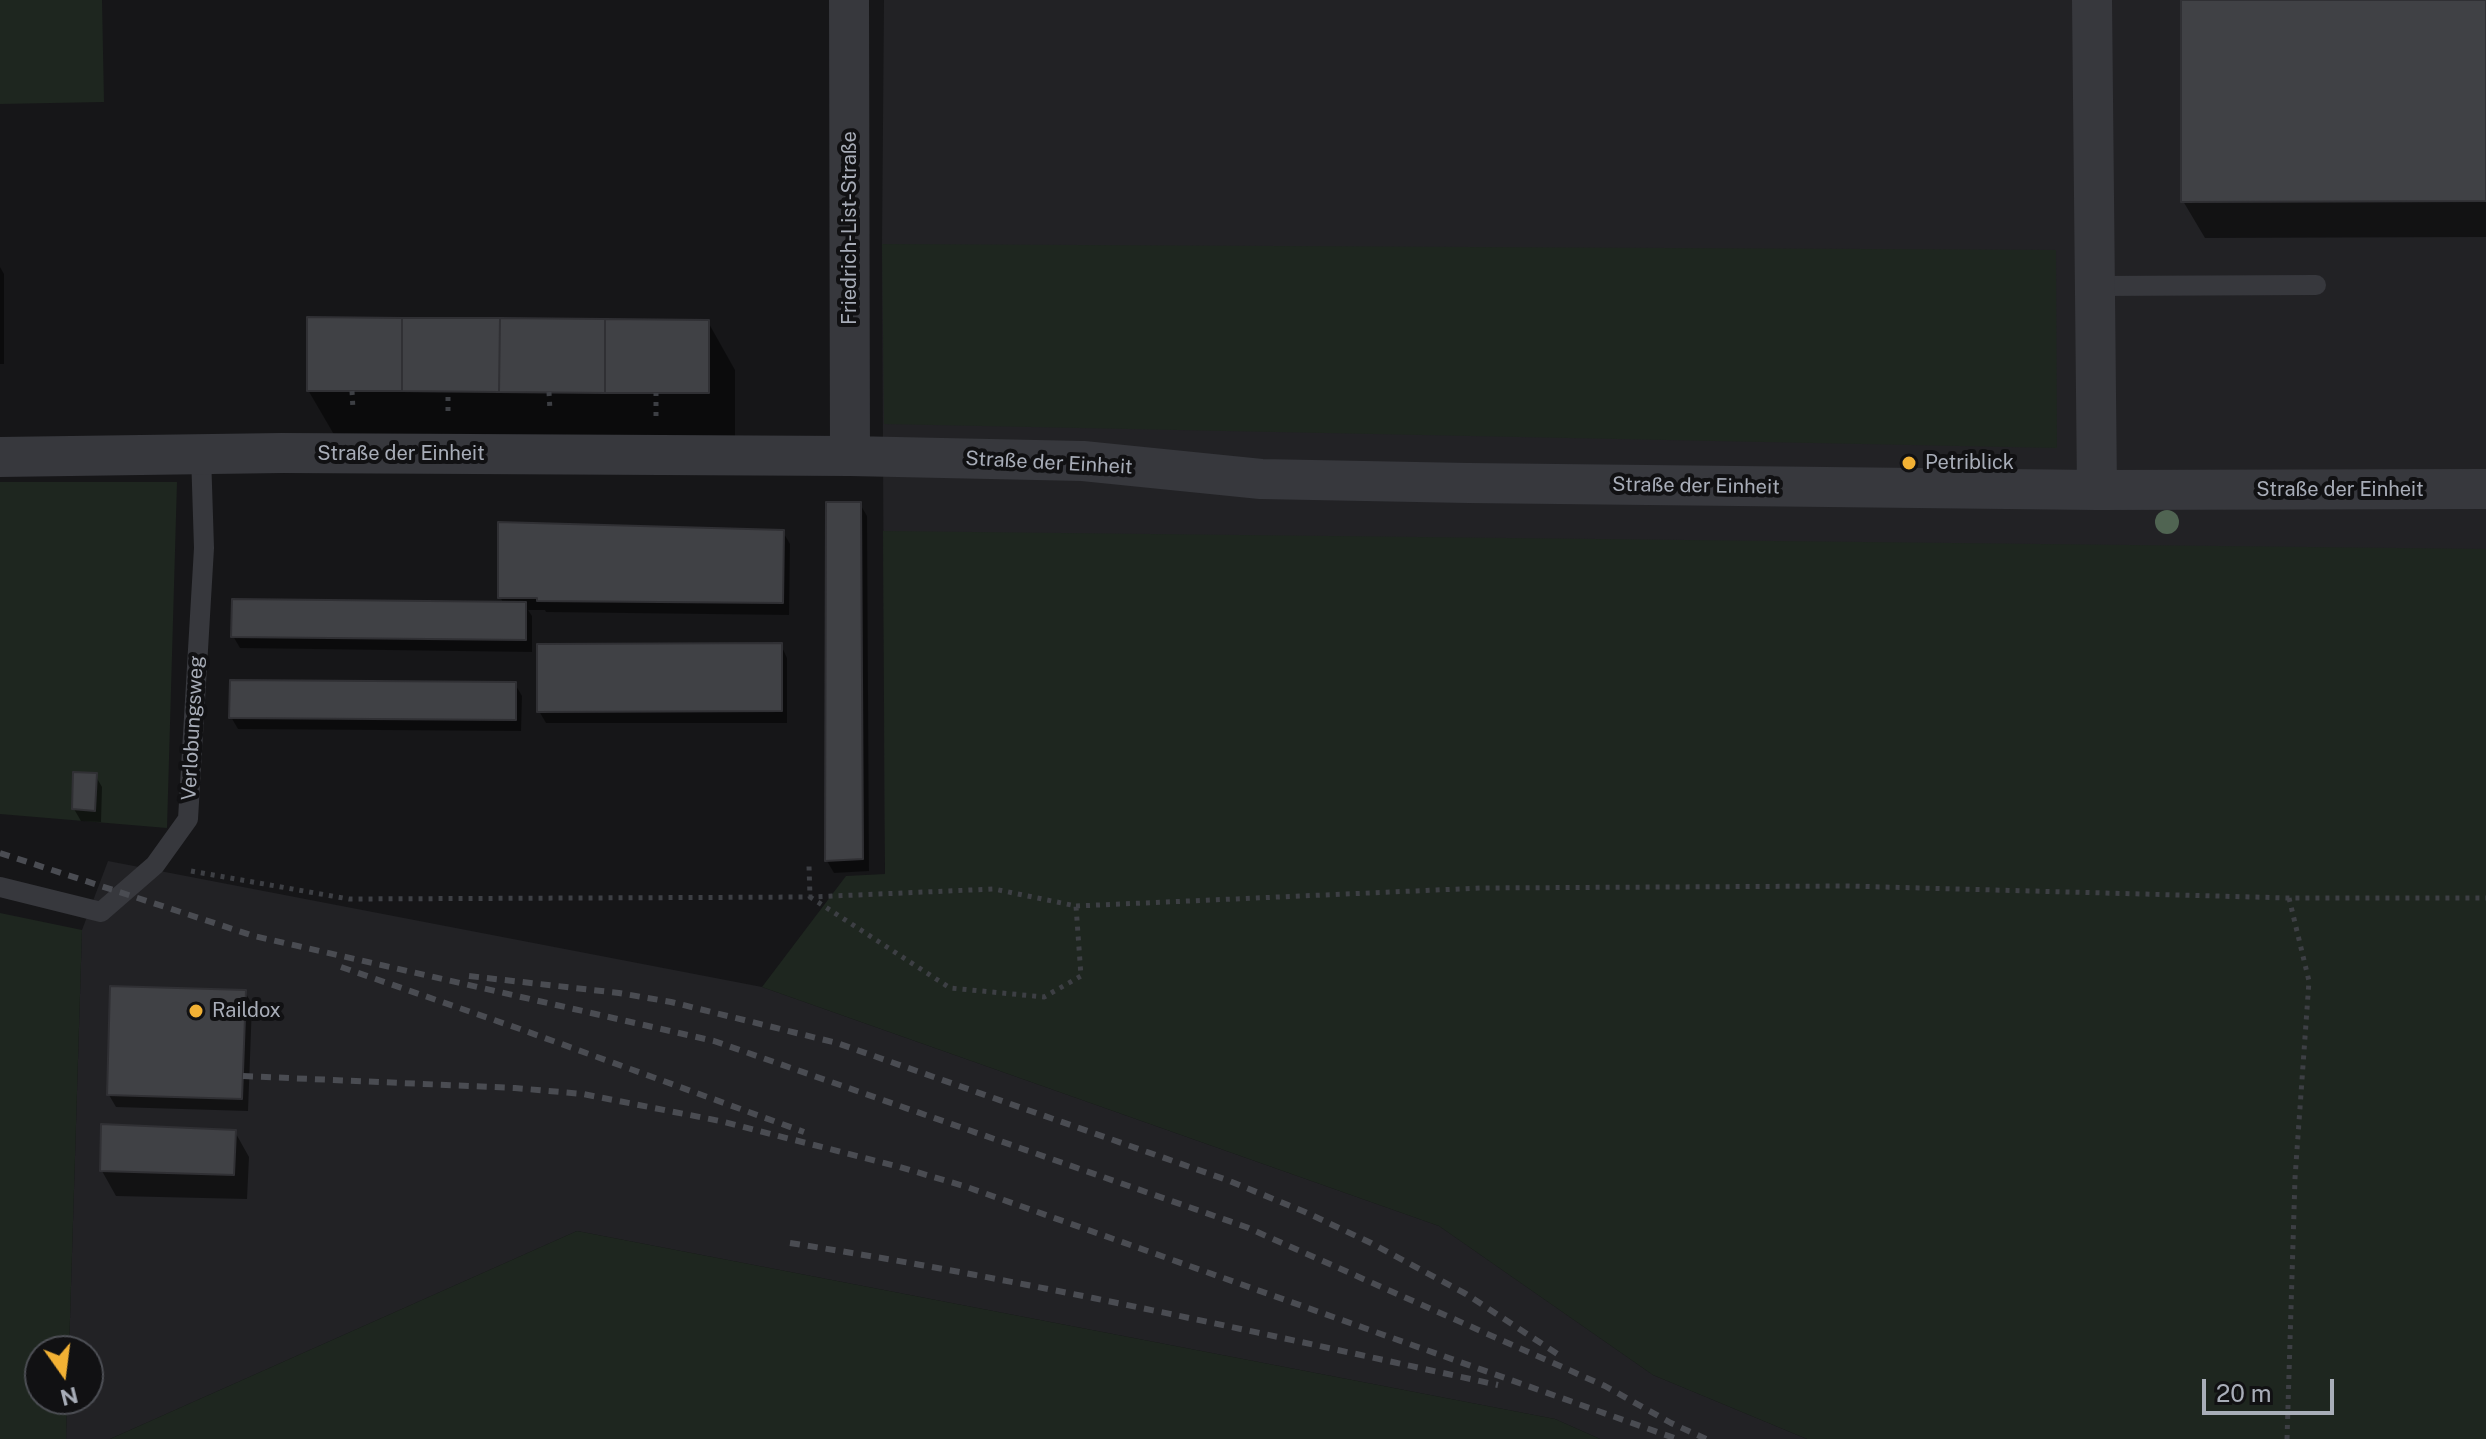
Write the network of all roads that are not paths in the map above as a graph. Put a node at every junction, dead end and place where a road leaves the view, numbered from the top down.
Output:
1 (849, 0) edge
2 (2092, 0) edge
3 (2316, 285) dead end
4 (2095, 286) junction
5 (201, 454) junction
6 (850, 456) junction
7 (0, 457) edge
8 (2486, 489) edge
9 (2097, 490) junction
10 (0, 887) edge

1 - 6 street, Friedrich-List-Straße
2 - 4 street
3 - 4 lane
4 - 9 street
5 - 6 street, Straße der Einheit
5 - 7 street, Straße der Einheit
5 - 10 lane, Verlobungsweg
6 - 9 street, Straße der Einheit
8 - 9 street, Straße der Einheit

